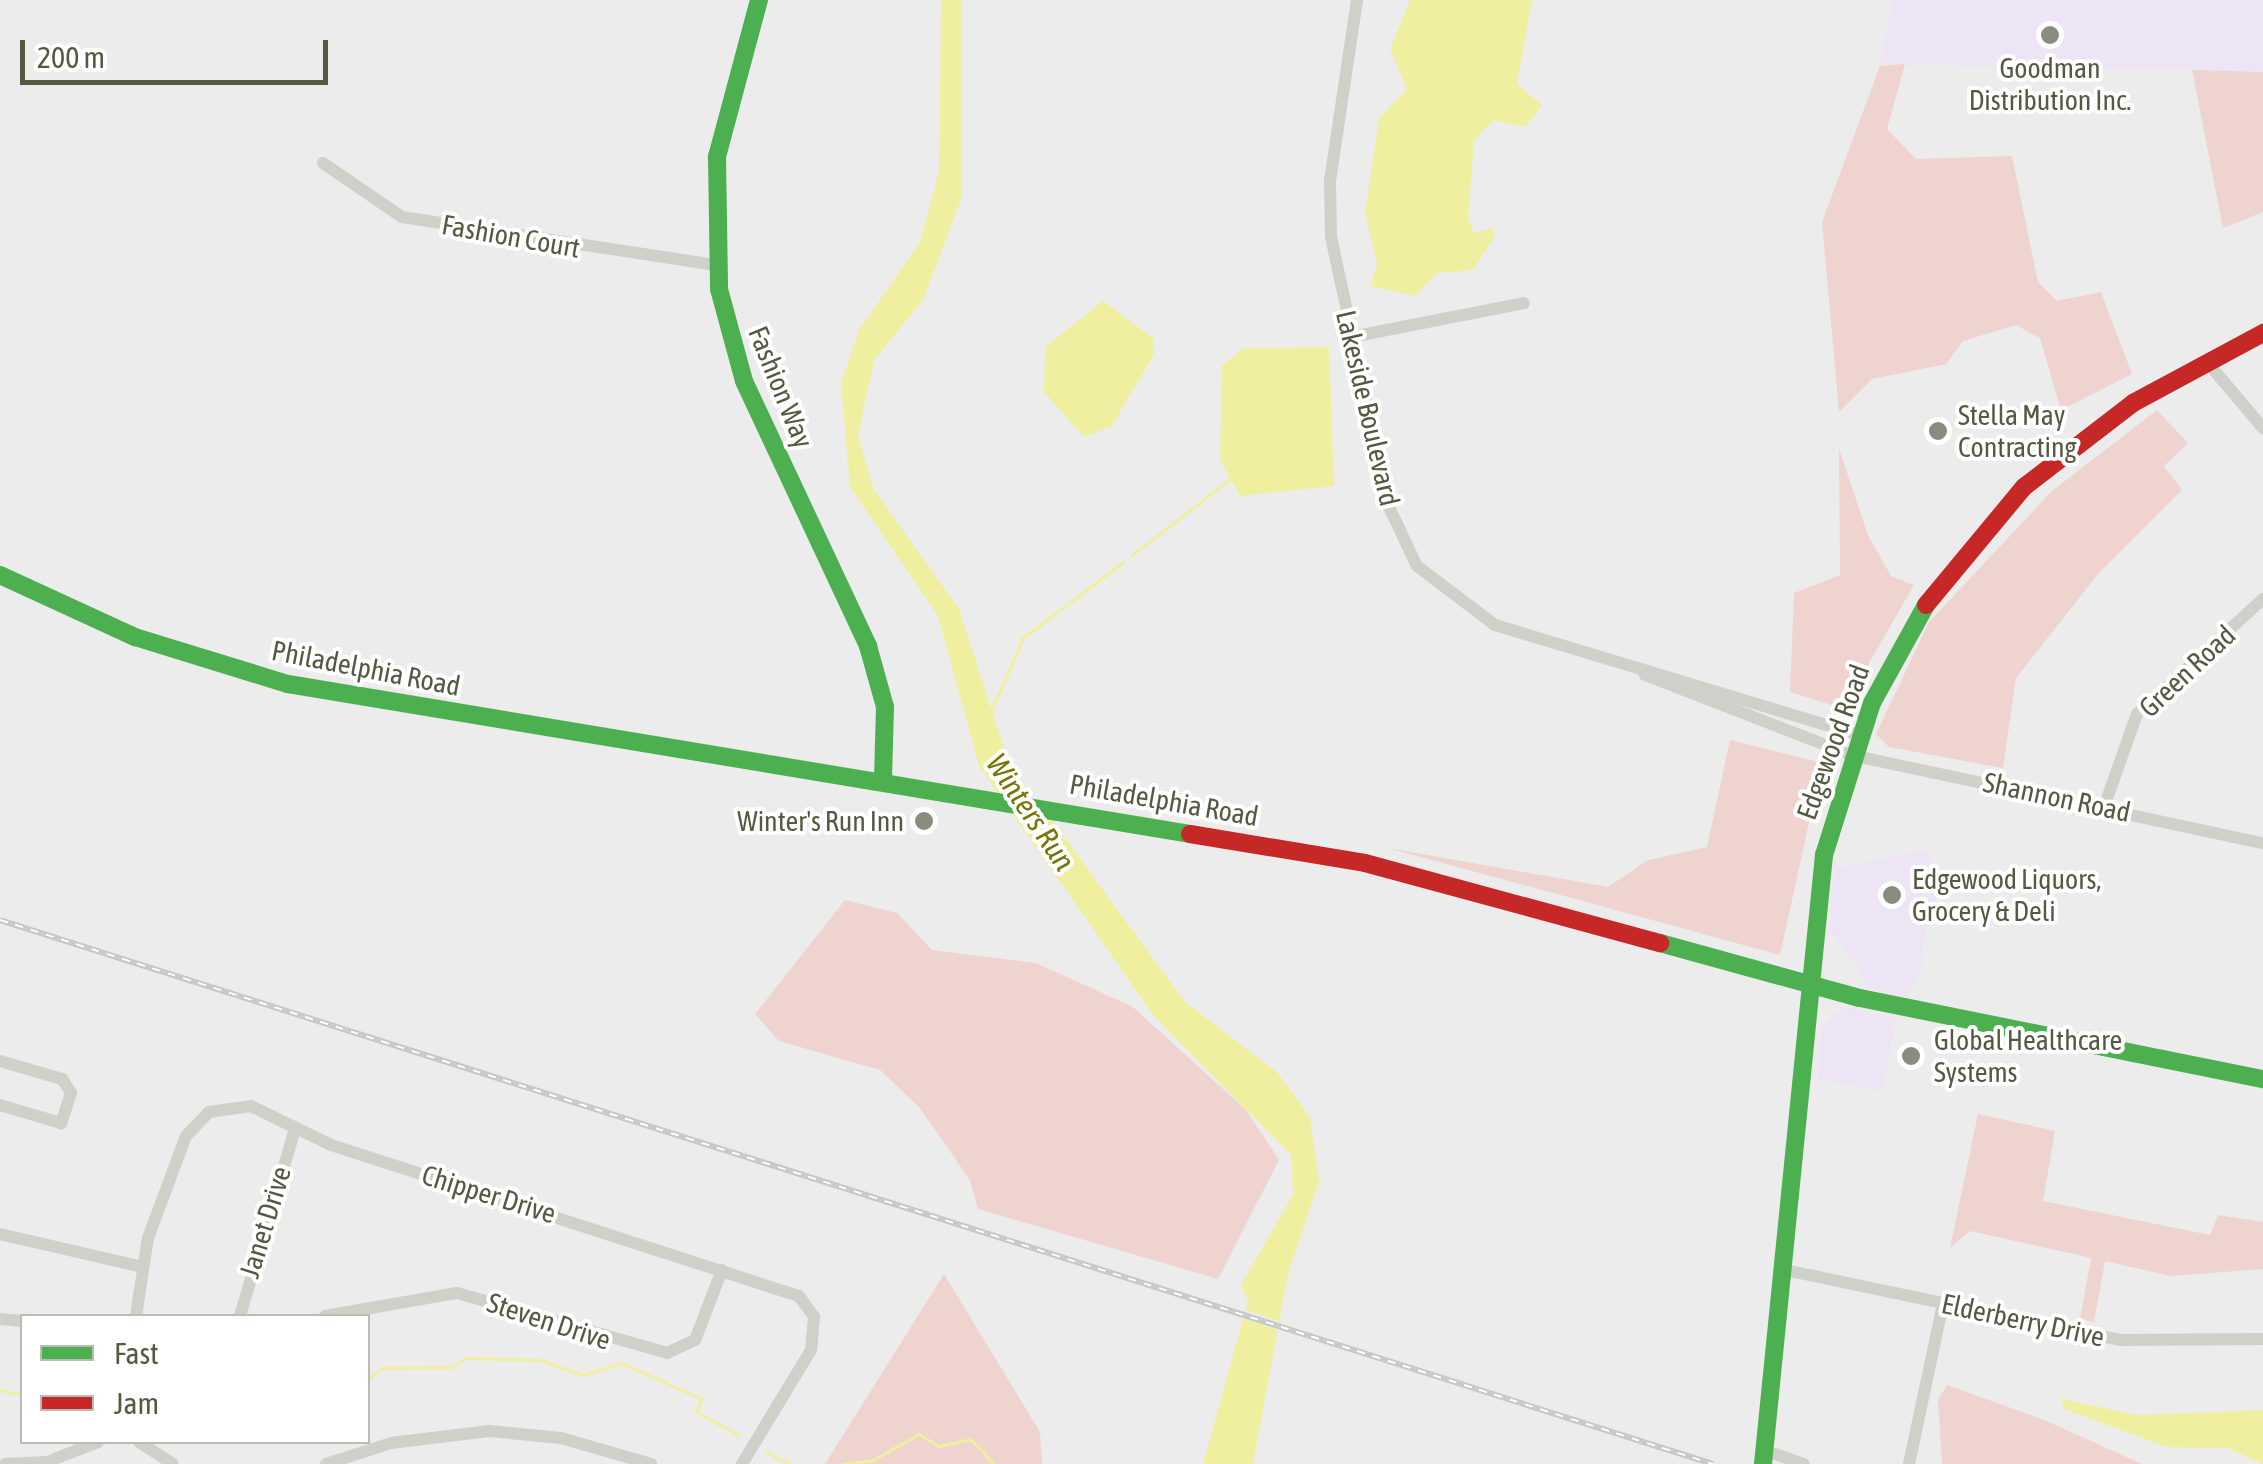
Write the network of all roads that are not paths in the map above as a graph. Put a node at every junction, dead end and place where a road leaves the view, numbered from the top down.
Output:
1 (759, 0) edge
2 (1357, 0) edge
3 (322, 163) dead end
4 (716, 265) junction
5 (1524, 303) dead end
6 (2263, 333) edge
7 (1351, 337) junction
8 (2208, 362) junction
9 (2263, 428) edge
10 (0, 574) edge
11 (2263, 599) edge
12 (1636, 670) junction
13 (1858, 735) junction
14 (1851, 755) junction
15 (883, 780) junction
16 (2104, 807) junction
17 (2263, 843) edge
18 (1811, 986) junction
19 (0, 1061) edge
20 (2263, 1079) edge
21 (0, 1105) edge
22 (295, 1130) junction
23 (0, 1234) edge
24 (143, 1268) junction
25 (722, 1270) junction
26 (1785, 1270) junction
27 (1943, 1304) junction
28 (136, 1314) edge
29 (241, 1314) edge
30 (336, 1314) edge
31 (2263, 1339) edge
32 (93, 1444) edge
33 (142, 1444) edge
34 (1764, 1458) edge
35 (5, 1464) edge
36 (173, 1464) edge
37 (326, 1464) edge
38 (651, 1464) edge
39 (742, 1464) edge
40 (1804, 1464) edge
41 (1909, 1464) edge

1 - 4 main road, Fashion Way
2 - 7 street, Lakeside Boulevard
3 - 4 street, Fashion Court
4 - 15 main road, Fashion Way
5 - 7 street
6 - 8 main road, Edgewood Road
7 - 12 street, Lakeside Boulevard
8 - 9 street
8 - 13 main road, Edgewood Road
10 - 15 main road, Philadelphia Road
11 - 16 street, Green Road
12 - 13 street, Lakeside Boulevard
12 - 14 street, Lakeside Boulevard
13 - 14 main road, Edgewood Road
14 - 16 street, Shannon Road
14 - 18 main road, Edgewood Road
15 - 18 main road, Philadelphia Road
16 - 17 street, Shannon Road
18 - 20 main road, Philadelphia Road
18 - 26 main road, Edgewood Road
19 - 21 street
22 - 24 street, Chipper Drive
22 - 25 street, Chipper Drive
22 - 29 street, Janet Drive
23 - 24 street
24 - 28 street, Chipper Drive
25 - 30 street, Steven Drive
25 - 39 street, Chipper Drive
26 - 27 street, Elderberry Drive
26 - 34 main road, Edgewood Road
27 - 31 street, Elderberry Drive
27 - 41 street
32 - 35 street
33 - 36 street
34 - 40 street
37 - 38 street

